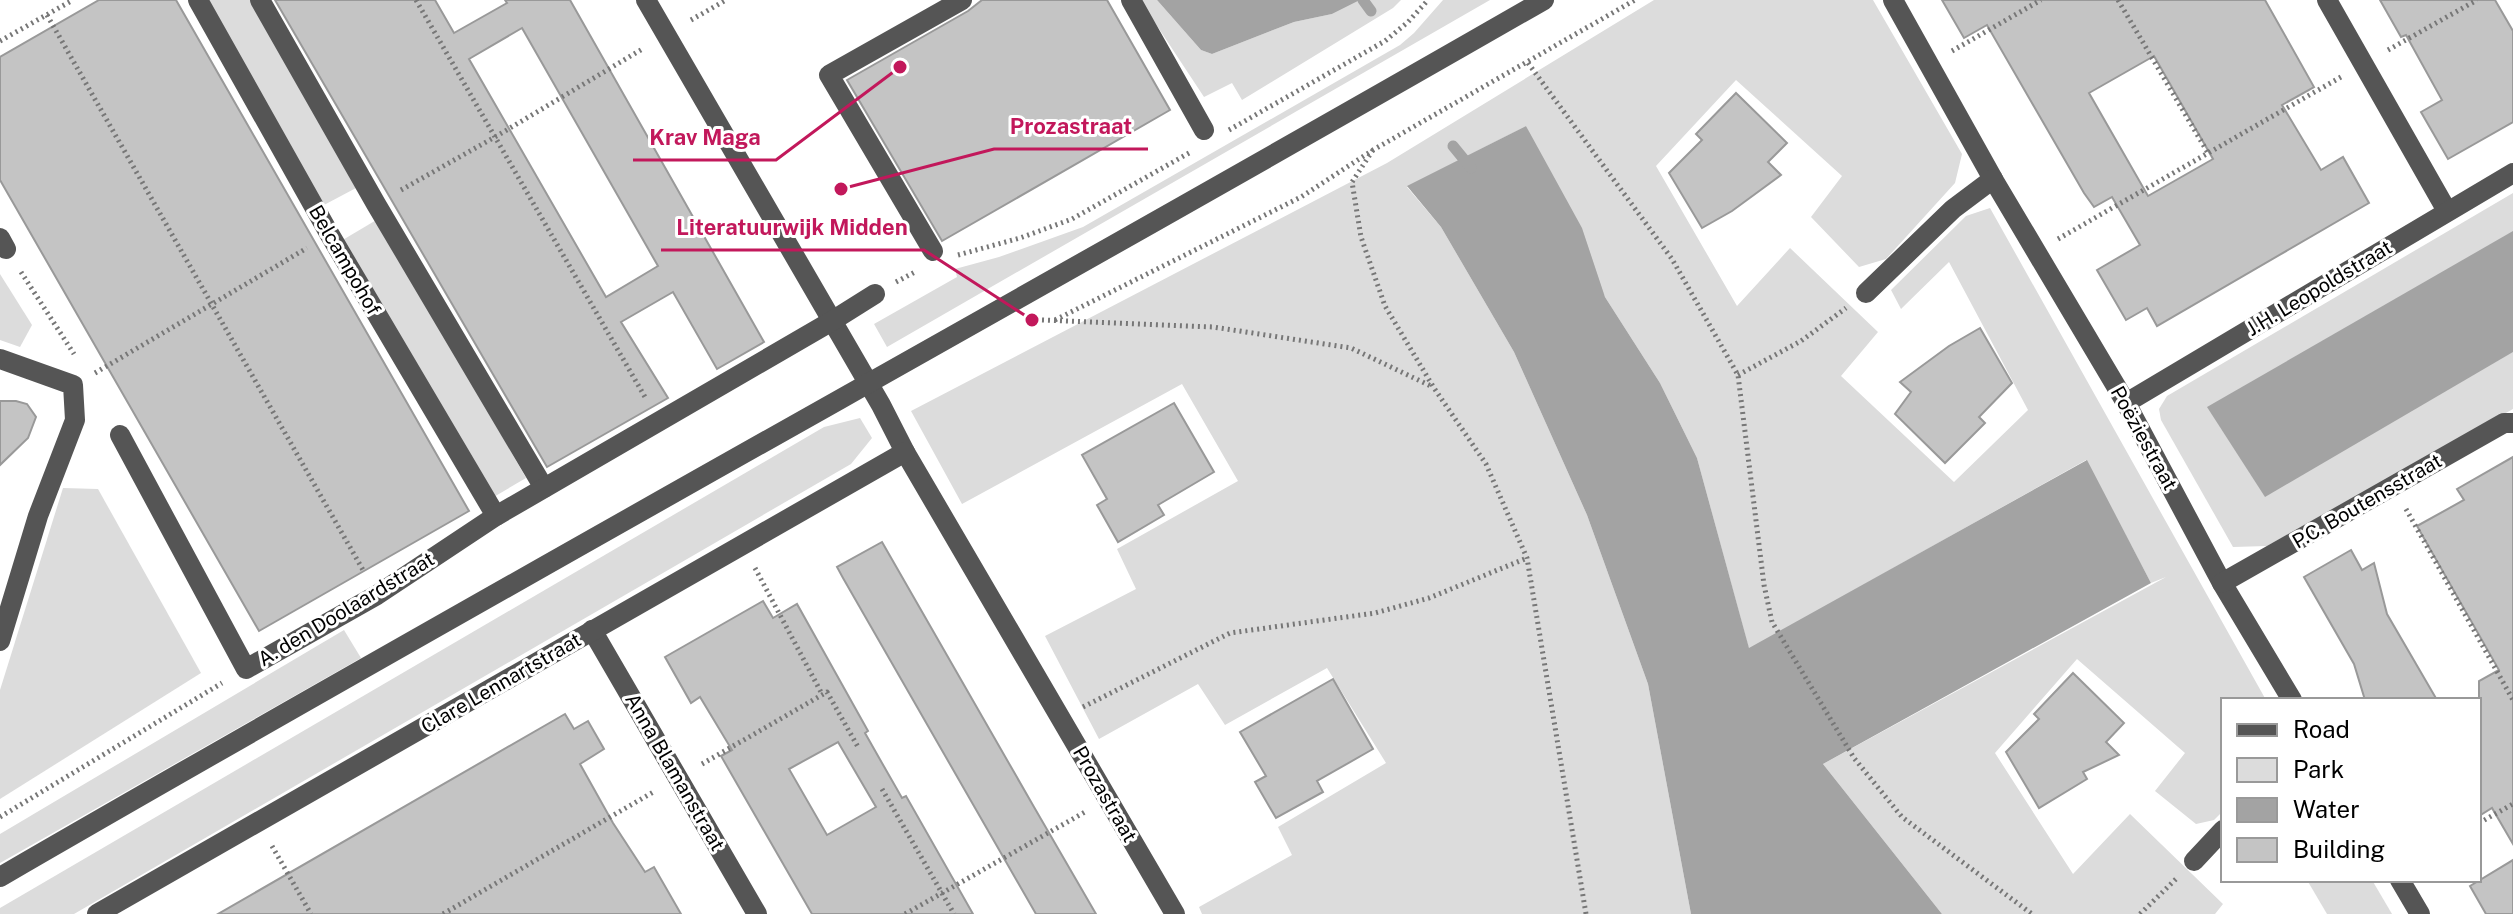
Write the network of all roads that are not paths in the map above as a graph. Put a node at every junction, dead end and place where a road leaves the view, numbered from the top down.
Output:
1 (198, 0) edge
2 (260, 0) edge
3 (646, 0) edge
4 (1131, 0) edge
5 (1544, 0) edge
6 (1893, 0) edge
7 (2327, 0) edge
8 (956, 2) edge
9 (1200, 139) road end
10 (2513, 173) edge
11 (1993, 179) junction
12 (2447, 211) junction
13 (933, 251) dead end
14 (1866, 293) road end
15 (875, 294) road end
16 (832, 321) junction
17 (0, 359) edge
18 (867, 382) junction
19 (2126, 403) junction
20 (2513, 423) edge
21 (120, 435) dead end
22 (905, 452) junction
23 (544, 488) junction
24 (496, 516) junction
25 (2222, 583) junction
26 (592, 630) junction
27 (0, 641) edge
28 (2291, 698) edge
29 (2221, 832) edge
30 (2194, 861) road end
31 (0, 877) edge
32 (2401, 882) edge
33 (97, 914) edge
34 (757, 914) edge
35 (1175, 914) edge
36 (2420, 914) edge

1 - 24 street, Belcampohof
2 - 23 street
3 - 16 street
4 - 9 street
5 - 18 street
6 - 11 street, Poëziestraat
7 - 12 street
8 - 13 street
10 - 12 street, J.H. Leopoldstraat
11 - 14 street
11 - 19 street, Poëziestraat
12 - 19 street, J.H. Leopoldstraat
15 - 16 street, A. den Doolaardstraat
16 - 18 street, Prozastraat
16 - 23 street, A. den Doolaardstraat
17 - 27 street
18 - 22 street, Prozastraat
18 - 31 street
19 - 25 street, Poëziestraat
20 - 25 street, P.C. Boutensstraat
21 - 24 street, A. den Doolaardstraat
22 - 26 street, Clare Lennartstraat
22 - 35 street, Prozastraat
23 - 24 street, A. den Doolaardstraat
25 - 28 street, Poëziestraat
26 - 33 street, Clare Lennartstraat
26 - 34 street, Anna Blamanstraat
29 - 30 street
32 - 36 street

